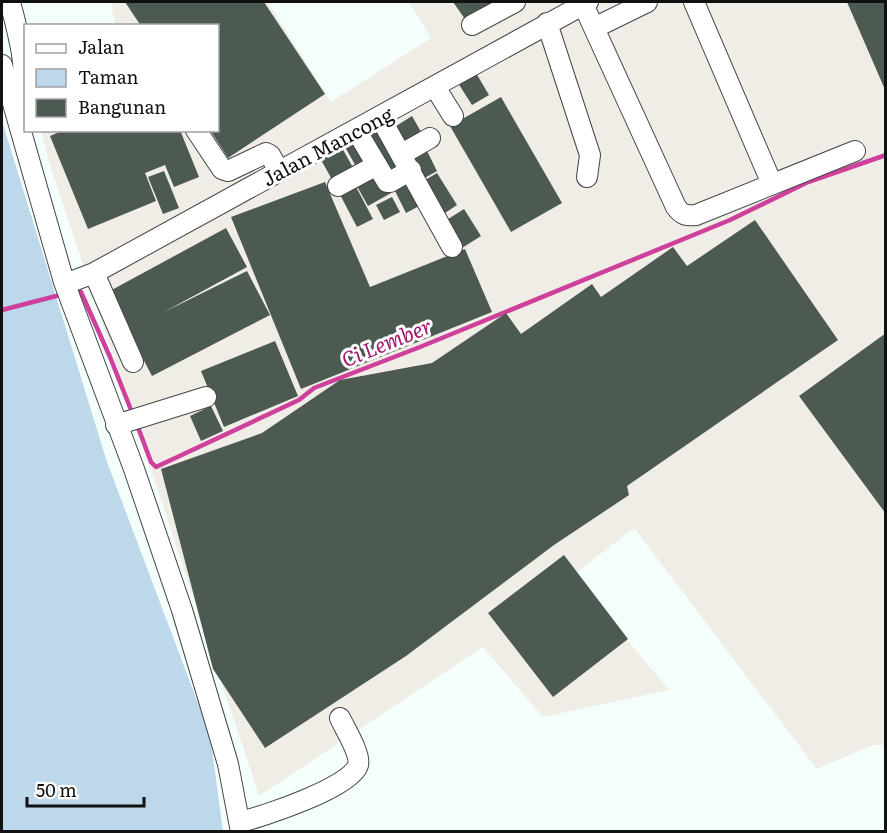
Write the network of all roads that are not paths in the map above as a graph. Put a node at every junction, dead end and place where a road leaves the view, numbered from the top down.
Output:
1 (10, 2) edge
2 (515, 2) edge
3 (647, 2) edge
4 (694, 2) edge
5 (585, 3) edge
6 (547, 23) junction
7 (472, 26) dead end
8 (594, 28) junction
9 (2, 65) edge
10 (435, 87) junction
11 (16, 111) junction
12 (453, 116) dead end
13 (380, 117) junction
14 (356, 130) junction
15 (197, 132) edge
16 (430, 138) dead end
17 (855, 151) dead end
18 (406, 162) junction
19 (377, 165) junction
20 (279, 171) junction
21 (588, 177) dead end
22 (772, 183) junction
23 (338, 186) dead end
24 (452, 247) dead end
25 (76, 283) junction
26 (133, 363) dead end
27 (206, 397) dead end
28 (128, 422) junction
29 (340, 718) dead end
30 (241, 827) edge

1 - 11 street
2 - 7 street
3 - 8 street
4 - 22 street
5 - 6 street, Jalan Mancong
5 - 8 street
6 - 10 street, Jalan Mancong
6 - 21 street
8 - 22 street
9 - 11 street
10 - 12 street
10 - 13 street, Jalan Mancong
11 - 25 street
13 - 14 street, Jalan Mancong
13 - 18 street
14 - 19 street
14 - 20 street, Jalan Mancong
15 - 20 street
16 - 18 street
17 - 22 street
18 - 19 street
18 - 24 street
19 - 23 street
20 - 25 street, Jalan Mancong
25 - 26 street
25 - 28 street
27 - 28 street
28 - 30 street
29 - 30 street

